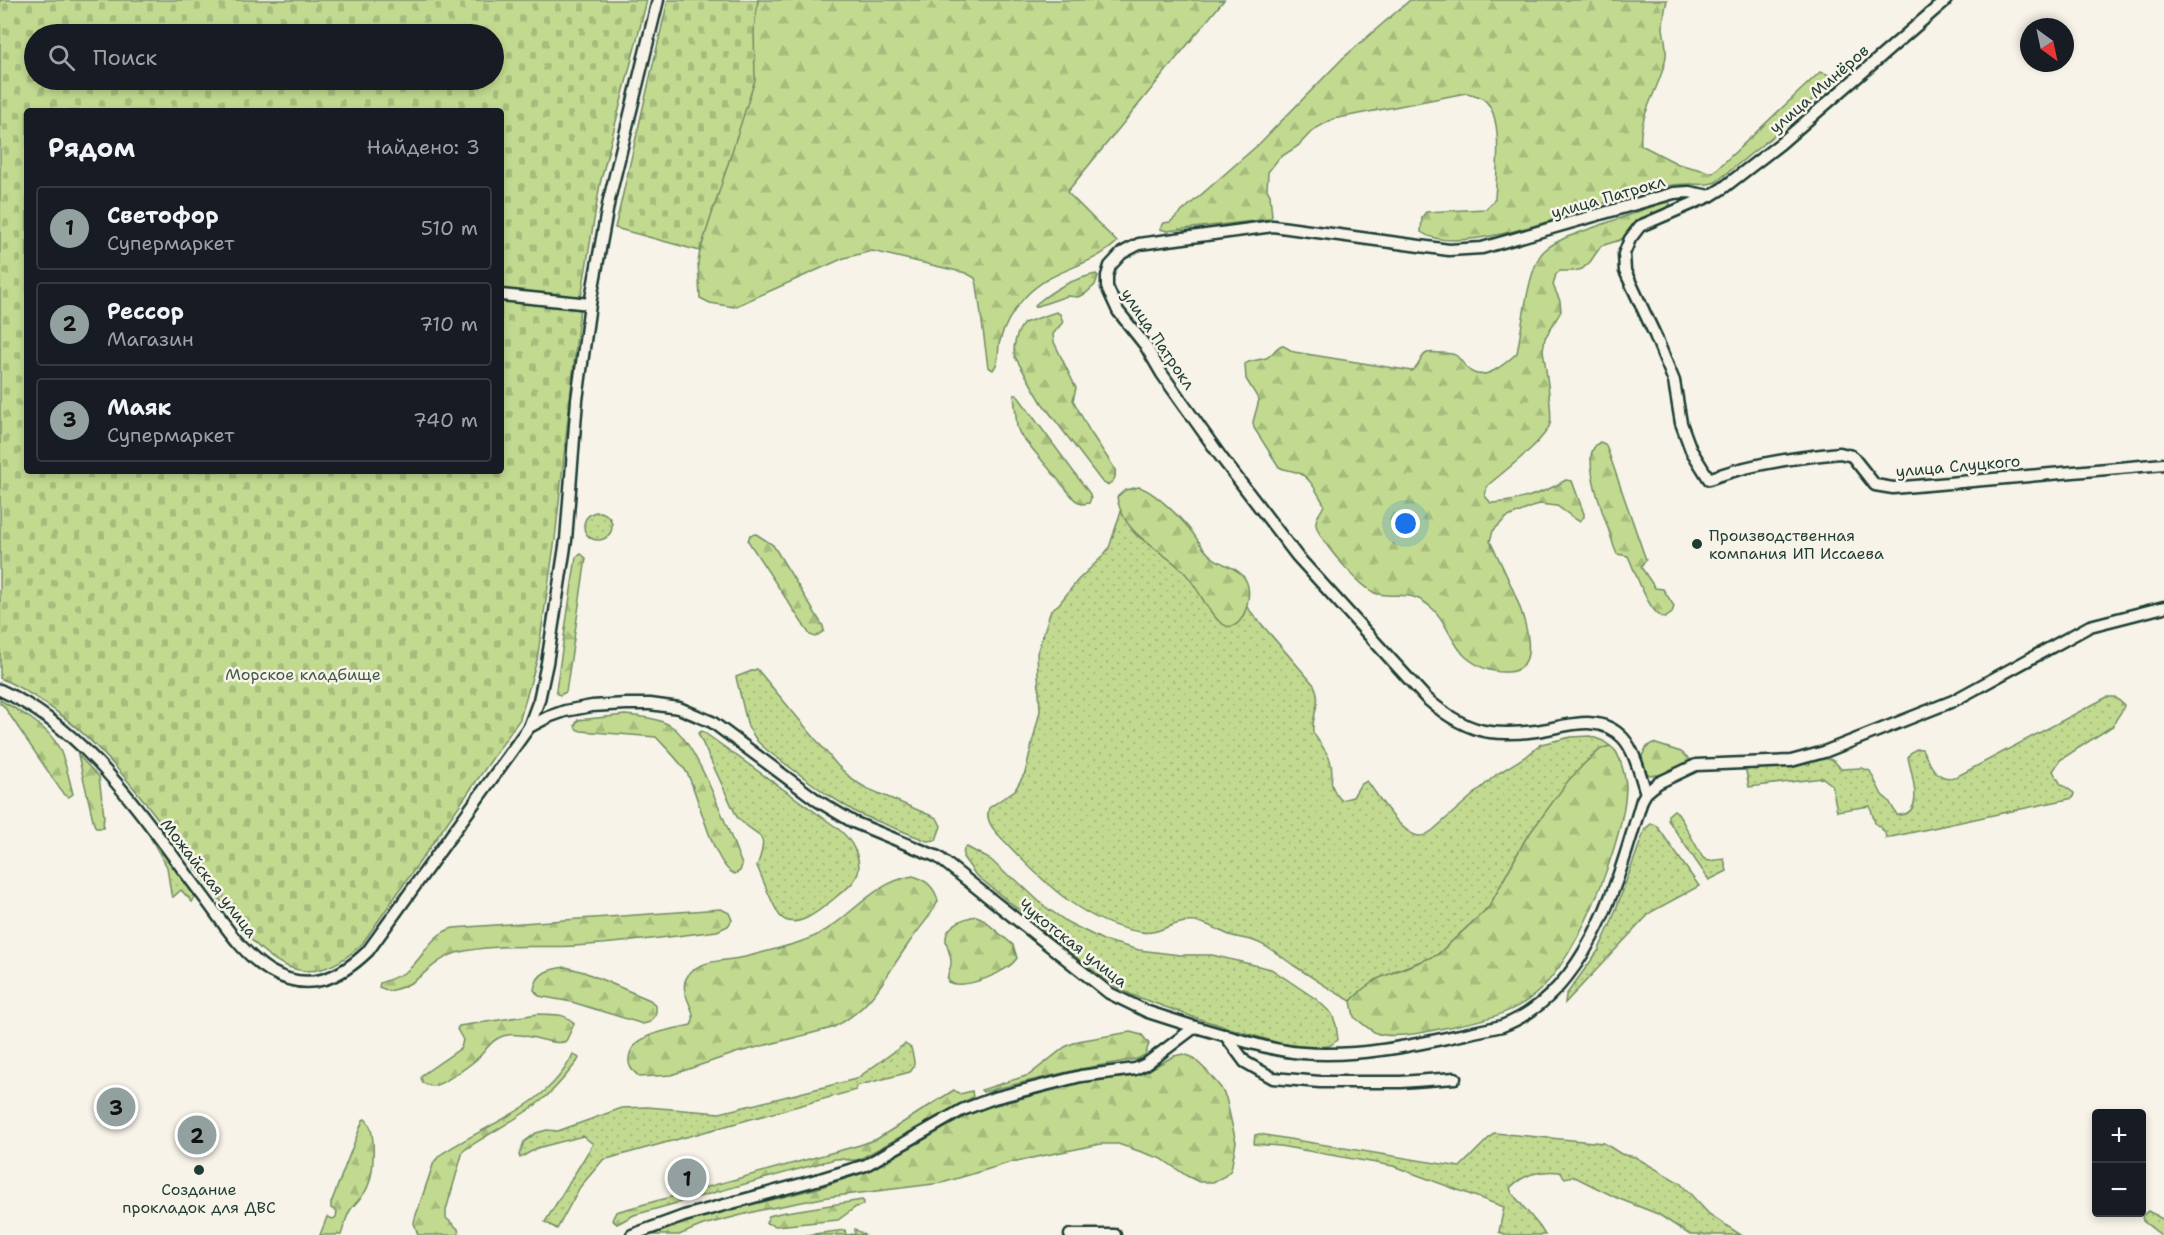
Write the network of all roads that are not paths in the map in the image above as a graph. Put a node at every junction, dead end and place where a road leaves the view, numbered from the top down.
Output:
1 (658, 0) edge
2 (1946, 0) edge
3 (1710, 196) junction
4 (1625, 271) joint
5 (504, 295) edge
6 (590, 304) junction
7 (2164, 464) edge
8 (2164, 607) edge
9 (0, 690) edge
10 (529, 727) junction
11 (1646, 792) junction
12 (1195, 1027) junction
13 (1225, 1035) junction
14 (1455, 1078) dead end
15 (632, 1235) edge
16 (1070, 1235) edge
17 (1114, 1235) edge

1 - 6 street
2 - 3 street, улица Минёров
3 - 4 street, улица Минёров
3 - 11 street, улица Патрокл
4 - 7 street, улица Слуцкого
5 - 6 street
6 - 10 street
8 - 11 street
9 - 10 street, Можайская улица
10 - 12 street, Чукотская улица
11 - 13 street, Чукотская улица
12 - 13 street, Чукотская улица
12 - 15 street
13 - 14 street
16 - 17 street

